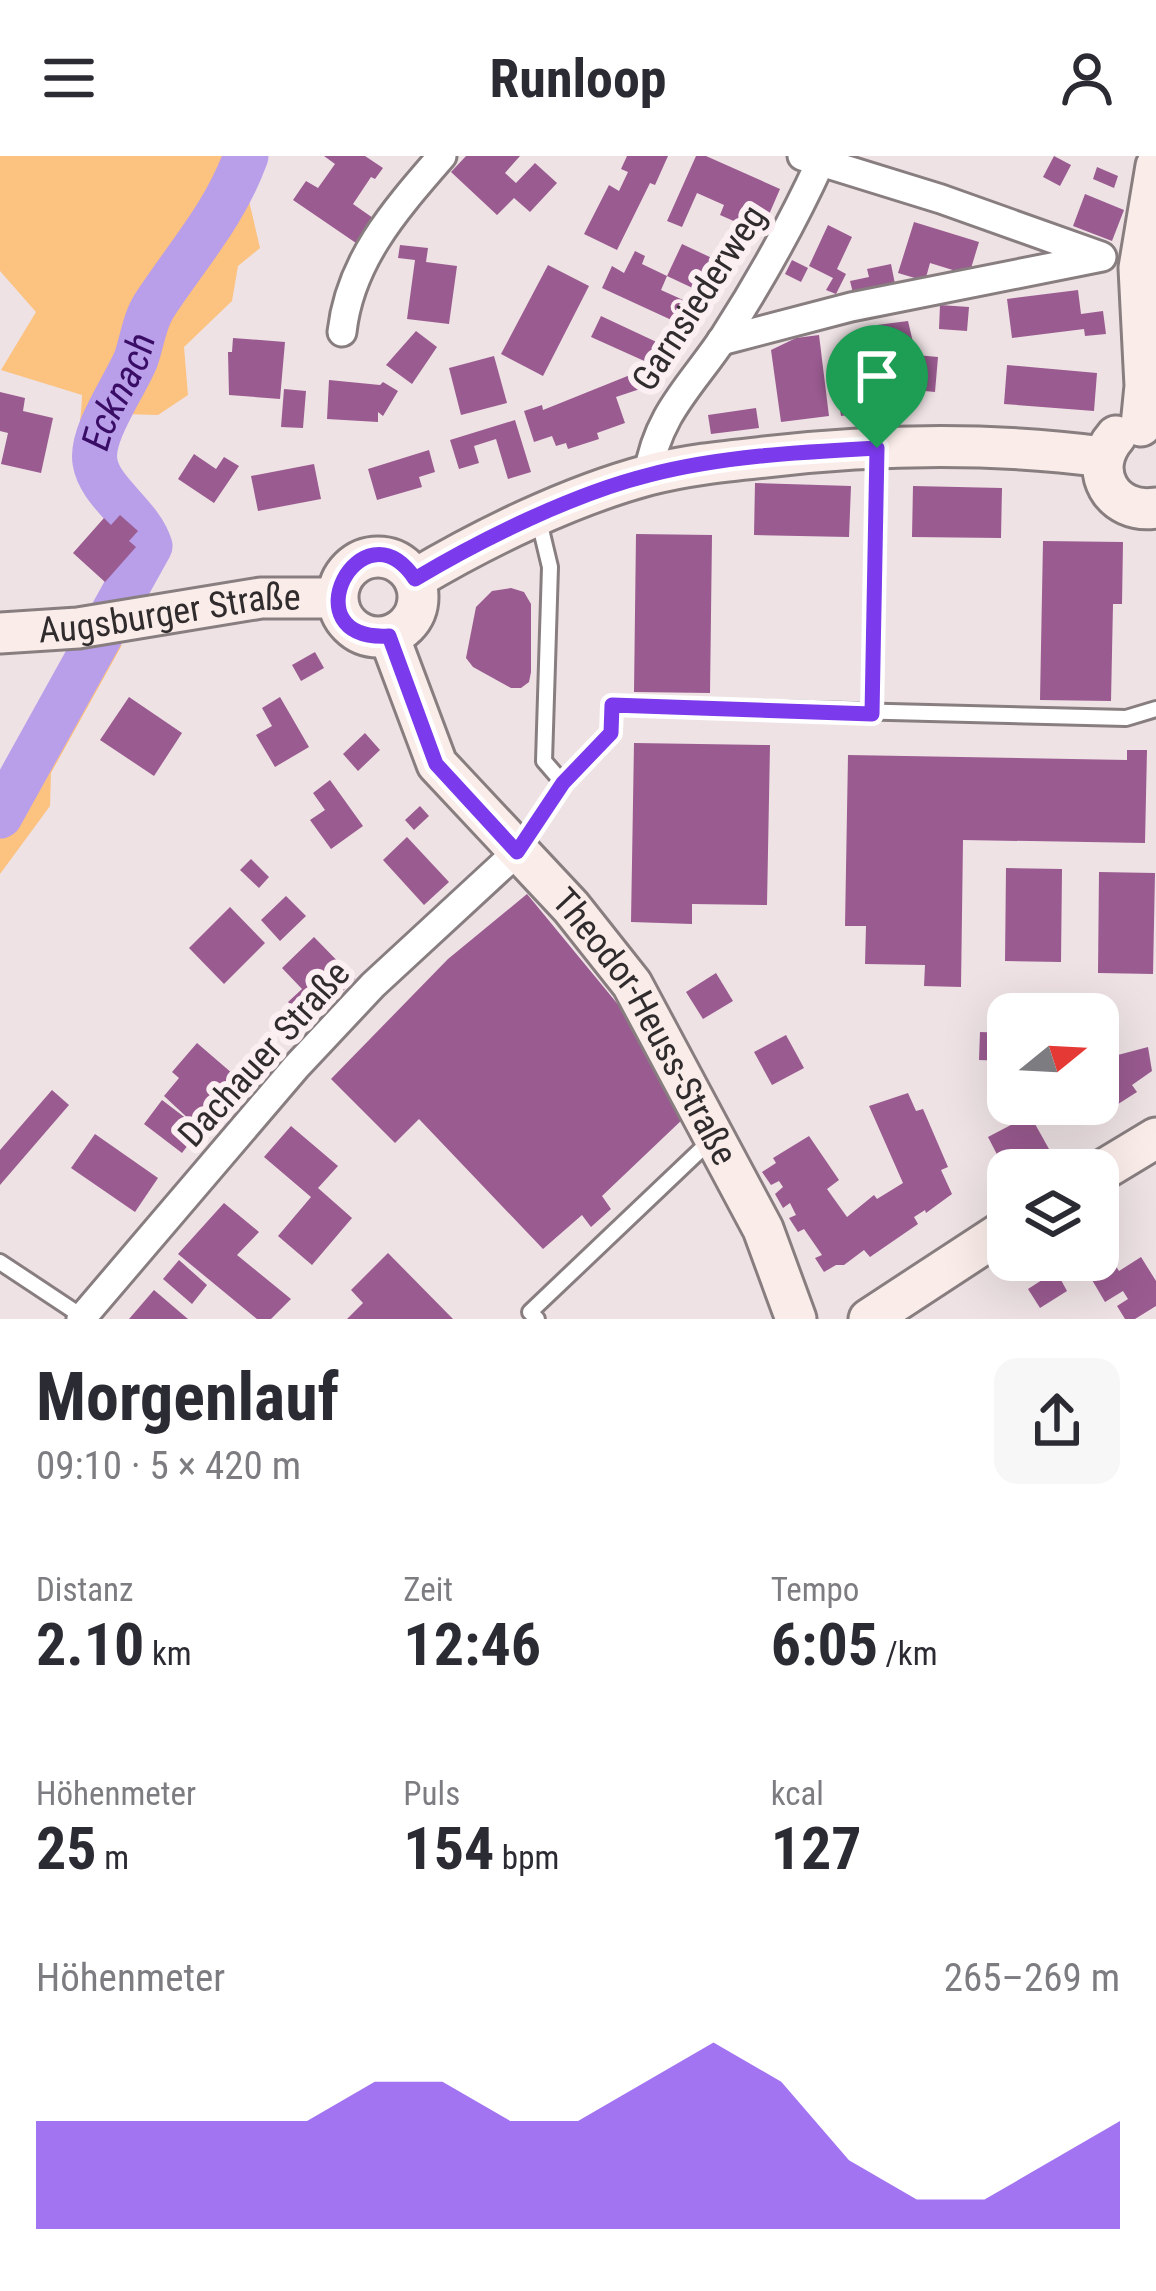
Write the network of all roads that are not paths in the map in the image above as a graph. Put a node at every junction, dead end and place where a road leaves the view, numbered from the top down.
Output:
1 (442, 156) edge
2 (811, 160) edge
3 (1156, 166) edge
4 (1120, 262) junction
5 (342, 332) dead end
6 (721, 341) junction
7 (1149, 427) edge
8 (877, 448) junction
9 (1103, 457) junction
10 (649, 475) junction
11 (1155, 515) edge
12 (538, 517) junction
13 (415, 579) junction
14 (337, 598) junction
15 (0, 633) edge
16 (389, 636) junction
17 (1156, 709) edge
18 (872, 714) junction
19 (563, 783) junction
20 (517, 852) junction
21 (1156, 1138) edge
22 (708, 1142) junction
23 (1119, 1160) edge
24 (987, 1242) edge
25 (0, 1262) edge
26 (82, 1318) edge
27 (538, 1319) edge
28 (800, 1319) edge
29 (834, 1319) edge
30 (868, 1319) edge

1 - 5 street
2 - 4 street
2 - 6 street, Garnsiederweg
3 - 4 main road
4 - 6 street
4 - 7 main road
6 - 10 street, Garnsiederweg
7 - 9 main road
8 - 9 main road
8 - 10 main road
8 - 18 lane
9 - 11 main road
10 - 12 main road
12 - 13 main road
12 - 19 lane
13 - 14 main road, Augsburger Straße
13 - 16 main road
14 - 15 main road, Augsburger Straße
14 - 16 main road, Augsburger Straße
16 - 20 main road, Theodor-Heuss-Straße
17 - 18 lane
18 - 19 lane
19 - 20 lane
20 - 22 main road, Theodor-Heuss-Straße
20 - 26 street, Dachauer Straße
21 - 23 main road
22 - 27 lane
22 - 28 main road, Theodor-Heuss-Straße
24 - 30 main road
25 - 26 lane
28 - 29 main road

